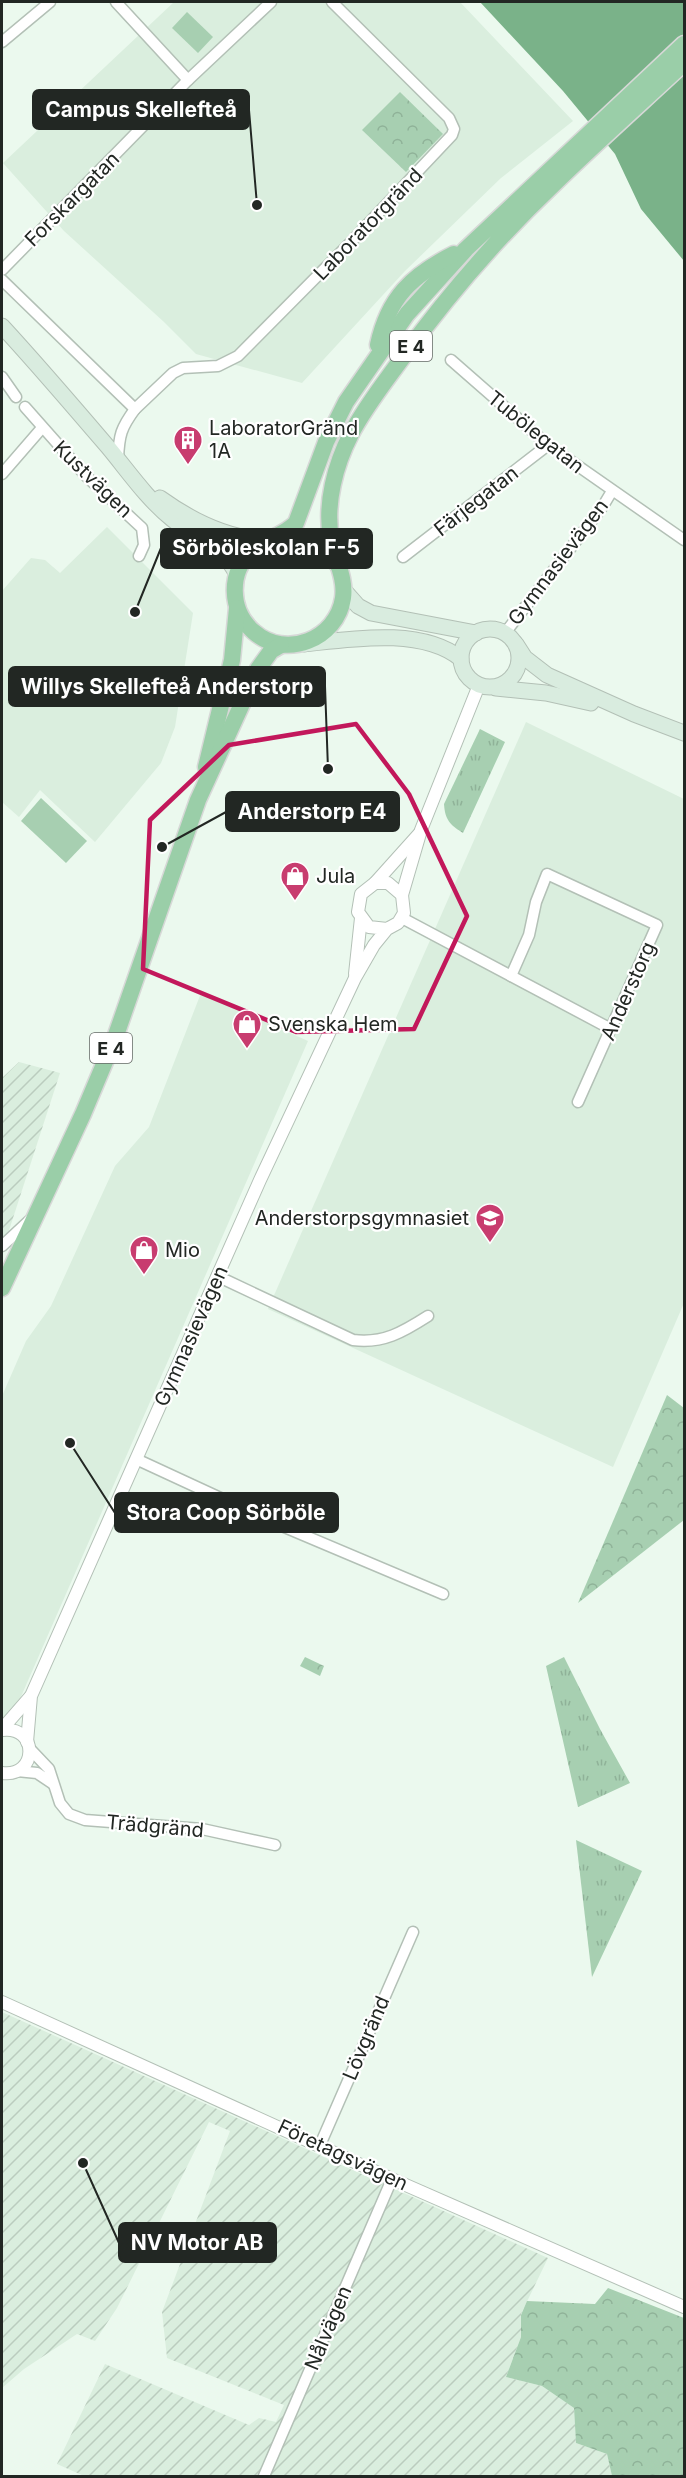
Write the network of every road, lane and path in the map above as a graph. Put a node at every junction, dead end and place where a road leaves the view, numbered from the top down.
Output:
1 (50, 2) edge
2 (116, 2) edge
3 (271, 2) edge
4 (332, 2) edge
5 (2, 42) edge
6 (684, 44) edge
7 (684, 63) edge
8 (188, 80) junction
9 (579, 151) junction
10 (2, 270) edge
11 (2, 280) edge
12 (2, 326) edge
13 (451, 360) dead end
14 (2, 377) edge
15 (16, 397) dead end
16 (25, 407) dead end
17 (135, 409) junction
18 (42, 429) junction
19 (548, 445) junction
20 (118, 459) junction
21 (128, 471) junction
22 (2, 474) edge
23 (612, 491) junction
24 (269, 540) junction
25 (684, 540) edge
26 (139, 556) dead end
27 (404, 557) dead end
28 (237, 575) junction
29 (343, 585) junction
30 (237, 608) junction
31 (476, 633) junction
32 (510, 639) junction
33 (301, 644) junction
34 (281, 645) junction
35 (461, 659) junction
36 (483, 686) junction
37 (634, 714) junction
38 (684, 733) edge
39 (198, 800) junction
40 (422, 831) junction
41 (375, 883) junction
42 (402, 895) junction
43 (361, 918) junction
44 (402, 918) junction
45 (387, 929) junction
46 (511, 976) junction
47 (355, 978) junction
48 (611, 1029) junction
49 (578, 1102) dead end
50 (36, 1215) junction
51 (2, 1246) edge
52 (217, 1276) junction
53 (2, 1288) edge
54 (428, 1316) dead end
55 (136, 1459) junction
56 (443, 1594) dead end
57 (31, 1696) junction
58 (2, 1730) edge
59 (29, 1745) junction
60 (10, 1773) edge
61 (52, 1783) junction
62 (2, 1784) edge
63 (275, 1845) dead end
64 (413, 1932) dead end
65 (2, 2002) edge
66 (320, 2145) junction
67 (392, 2179) junction
68 (684, 2307) edge
69 (264, 2476) edge

1 - 5 street
2 - 8 street
3 - 8 street, Forskargatan
4 - 17 street, Laboratorgränd
6 - 9 highway, E 4
7 - 9 highway, E 4
8 - 10 street, Forskargatan
9 - 24 highway, E 4
9 - 29 highway, E 4
11 - 17 street
12 - 20 main road
13 - 19 street, Tubölegatan
14 - 15 street
16 - 18 street, Kustvägen
17 - 20 street, Laboratorgränd
18 - 22 street
18 - 26 street, Kustvägen
19 - 23 street, Tubölegatan
19 - 27 street, Färjegatan
20 - 21 main road
21 - 24 main road
21 - 28 main road
23 - 25 street, Tubölegatan
23 - 32 street, Gymnasievägen
24 - 28 highway
24 - 29 highway
28 - 30 highway
29 - 31 main road
29 - 33 highway
30 - 34 highway
30 - 39 highway, E 4
31 - 32 main road
31 - 35 main road
32 - 36 main road
32 - 37 main road
33 - 34 highway
33 - 35 main road
34 - 39 highway, E 4
35 - 36 main road
36 - 37 main road
36 - 40 street
37 - 38 main road
39 - 50 highway, E 4
40 - 41 street
40 - 42 street
41 - 42 street
41 - 43 street
42 - 44 street
43 - 45 street
43 - 47 street, Gymnasievägen
44 - 45 street
44 - 46 street
45 - 47 street, Gymnasievägen
46 - 48 street
46 - 48 street, Anderstorg
47 - 52 street, Gymnasievägen
48 - 49 street, Anderstorg
50 - 51 street
50 - 53 highway, E 4
52 - 54 street
52 - 55 street, Gymnasievägen
55 - 56 street
55 - 57 street, Gymnasievägen
57 - 58 street, Gymnasievägen
57 - 59 street, Gymnasievägen
58 - 59 street
59 - 60 street
59 - 61 street, Trädgränd
60 - 61 street
60 - 62 street
61 - 63 street, Trädgränd
64 - 66 street, Lövgränd
65 - 66 street, Företagsvägen
66 - 67 street, Företagsvägen
67 - 68 street, Företagsvägen
67 - 69 street, Nålvägen

